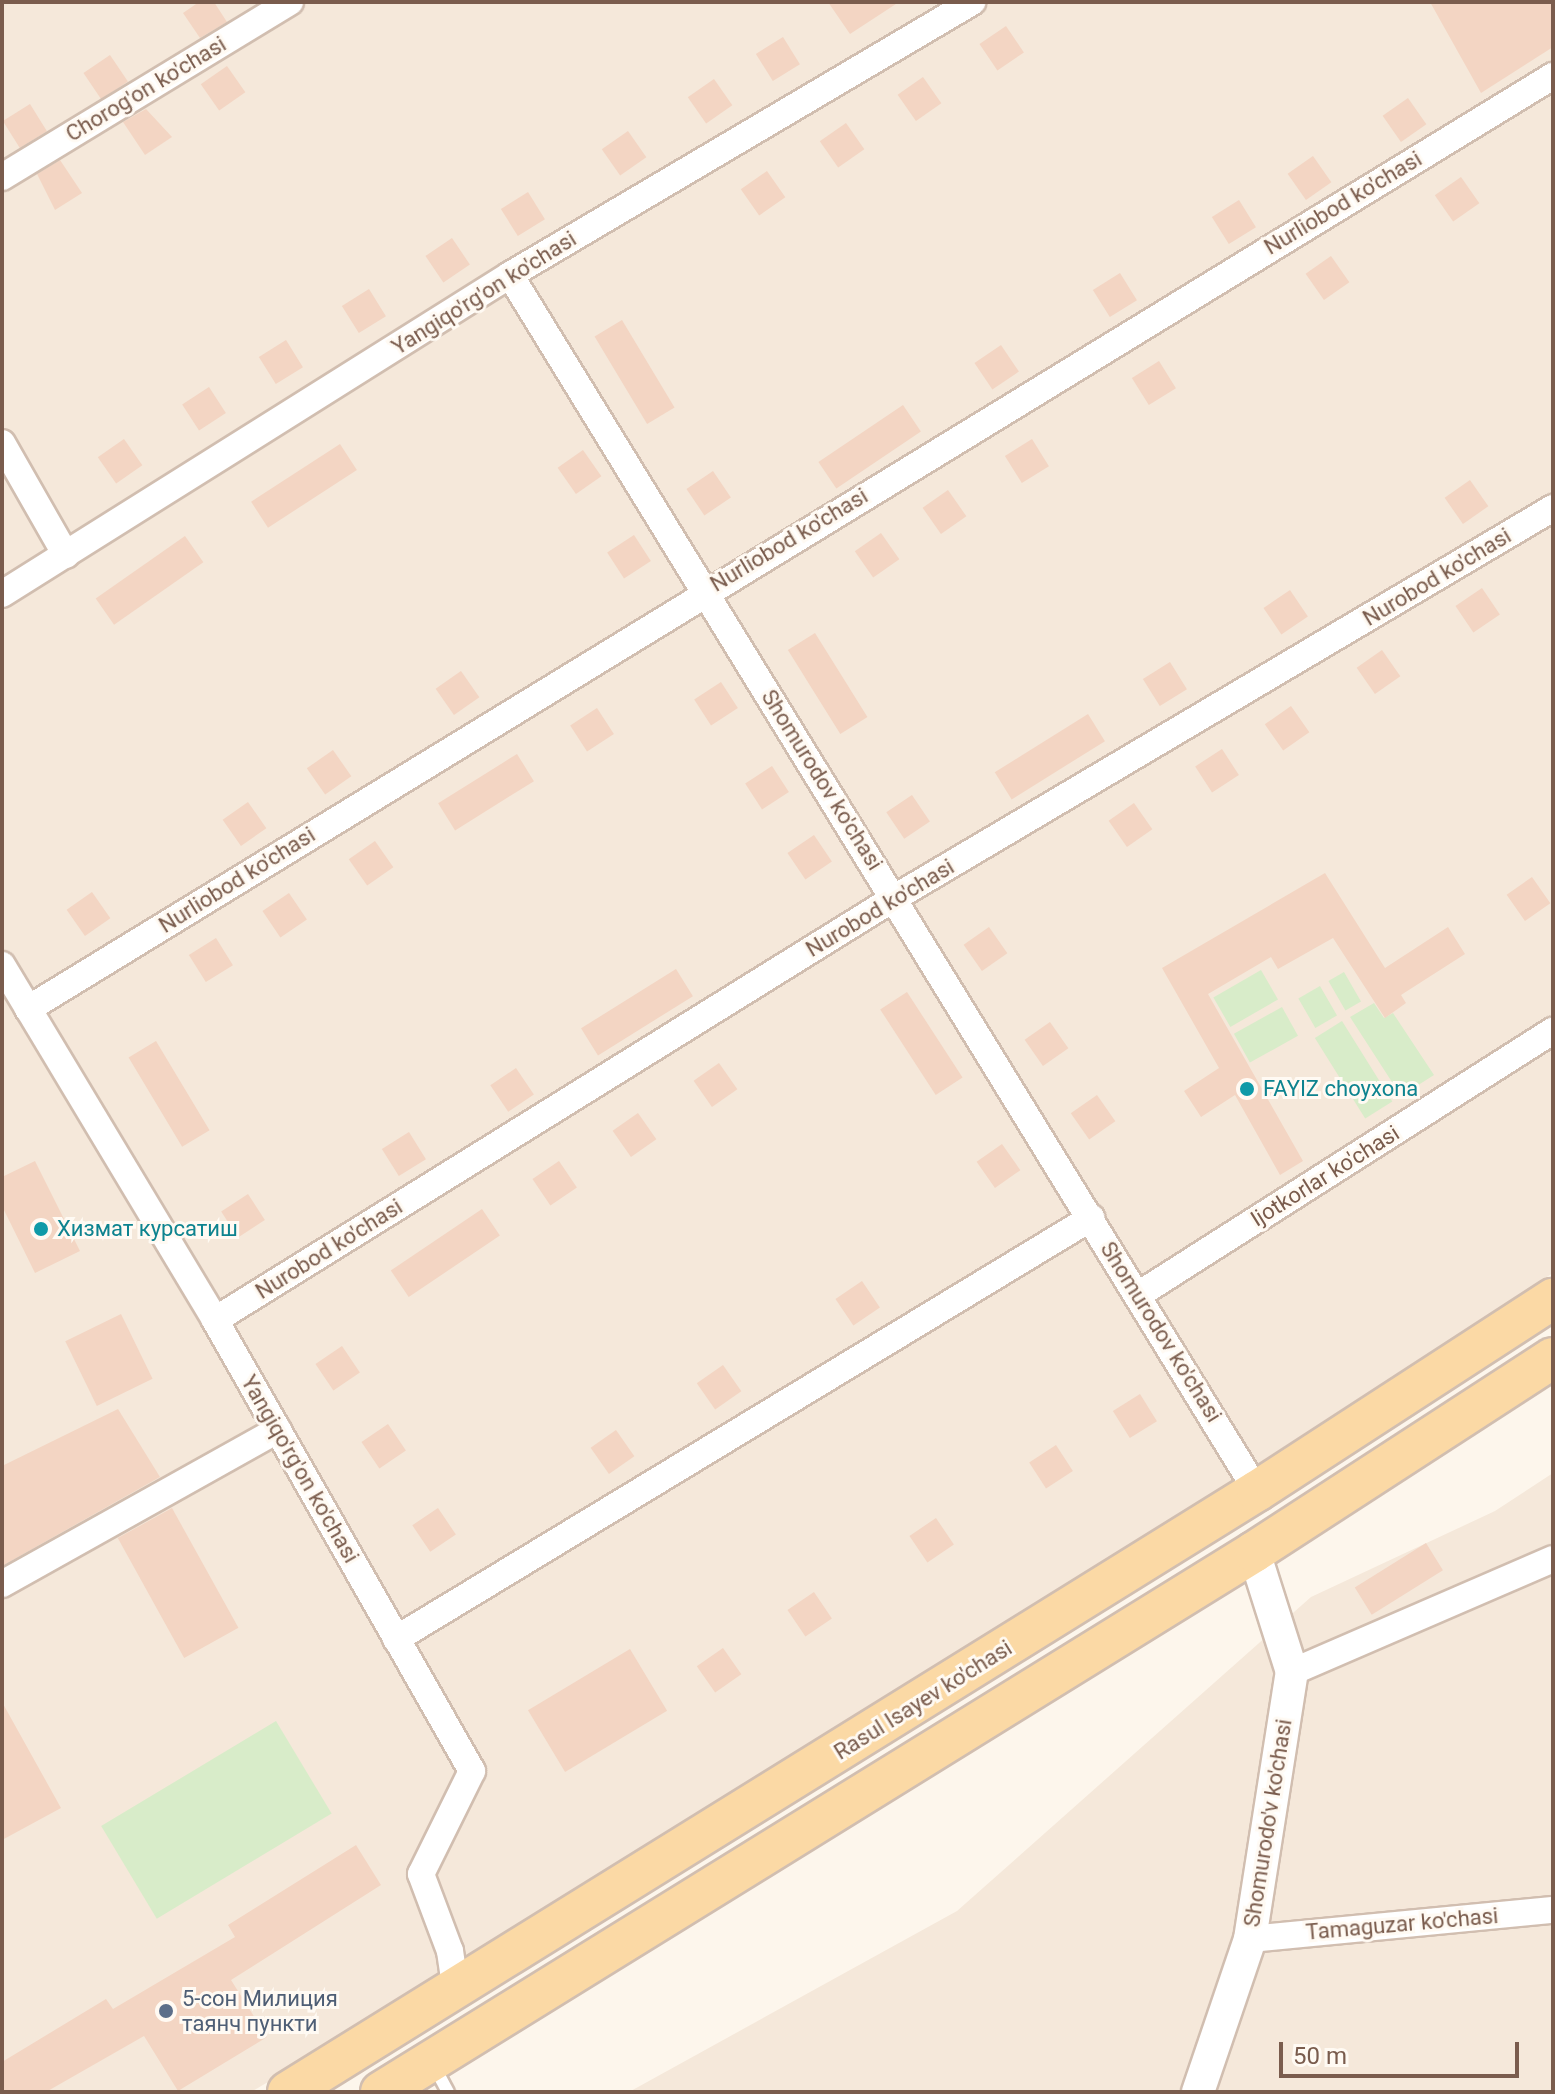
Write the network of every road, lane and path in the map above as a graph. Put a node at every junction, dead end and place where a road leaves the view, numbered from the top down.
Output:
1 (290, 2) edge
2 (968, 3) edge
3 (1553, 76) edge
4 (2, 177) edge
5 (510, 275) junction
6 (2, 443) edge
7 (1553, 508) edge
8 (66, 555) junction
9 (704, 592) junction
10 (2, 594) edge
11 (896, 897) junction
12 (2, 965) edge
13 (28, 1009) junction
14 (1553, 1031) edge
15 (1091, 1218) junction
16 (1138, 1295) junction
17 (1553, 1299) edge
18 (215, 1320) junction
19 (1553, 1358) edge
20 (278, 1430) junction
21 (1257, 1491) junction
22 (1254, 1552) junction
23 (1553, 1559) edge
24 (2, 1584) edge
25 (396, 1639) junction
26 (1292, 1672) junction
27 (1553, 1910) edge
28 (1250, 1939) junction
29 (456, 1992) junction
30 (440, 2077) edge
31 (288, 2092) edge
32 (381, 2092) edge
33 (1198, 2092) edge

1 - 4 street, Chorog'on ko'chasi
2 - 5 street, Yangiqo'rg'on ko'chasi
3 - 9 street, Nurliobod ko'chasi
5 - 8 street, Yangiqo'rg'on ko'chasi
5 - 9 street, Shomurodov ko'chasi
6 - 8 street
7 - 11 street, Nurobod ko'chasi
8 - 10 street, Yangiqo'rg'on ko'chasi
9 - 11 street, Shomurodov ko'chasi
9 - 13 street, Nurliobod ko'chasi
11 - 15 street, Shomurodov ko'chasi
11 - 18 street, Nurobod ko'chasi
12 - 13 street, Yangiqo'rg'on ko'chasi
13 - 18 street, Yangiqo'rg'on ko'chasi
14 - 16 street, Ijotkorlar ko'chasi
15 - 16 street, Shomurodov ko'chasi
15 - 25 street
16 - 21 street, Shomurodov ko'chasi
17 - 21 main road, Rasul Isayev ko'chasi
18 - 20 street, Yangiqo'rg'on ko'chasi
19 - 22 main road
20 - 24 street
20 - 25 street, Yangiqo'rg'on ko'chasi
21 - 29 main road, Rasul Isayev ko'chasi
22 - 26 street, Shomurodo'v ko'chasi
22 - 30 main road
23 - 26 street
25 - 29 street, Yangiqo'rg'on ko'chasi
26 - 28 street, Shomurodo'v ko'chasi
27 - 28 street, Tamaguzar ko'chasi
28 - 33 street, Shomurodo'v ko'chasi
29 - 31 main road, Rasul Isayev ko'chasi
30 - 32 main road

